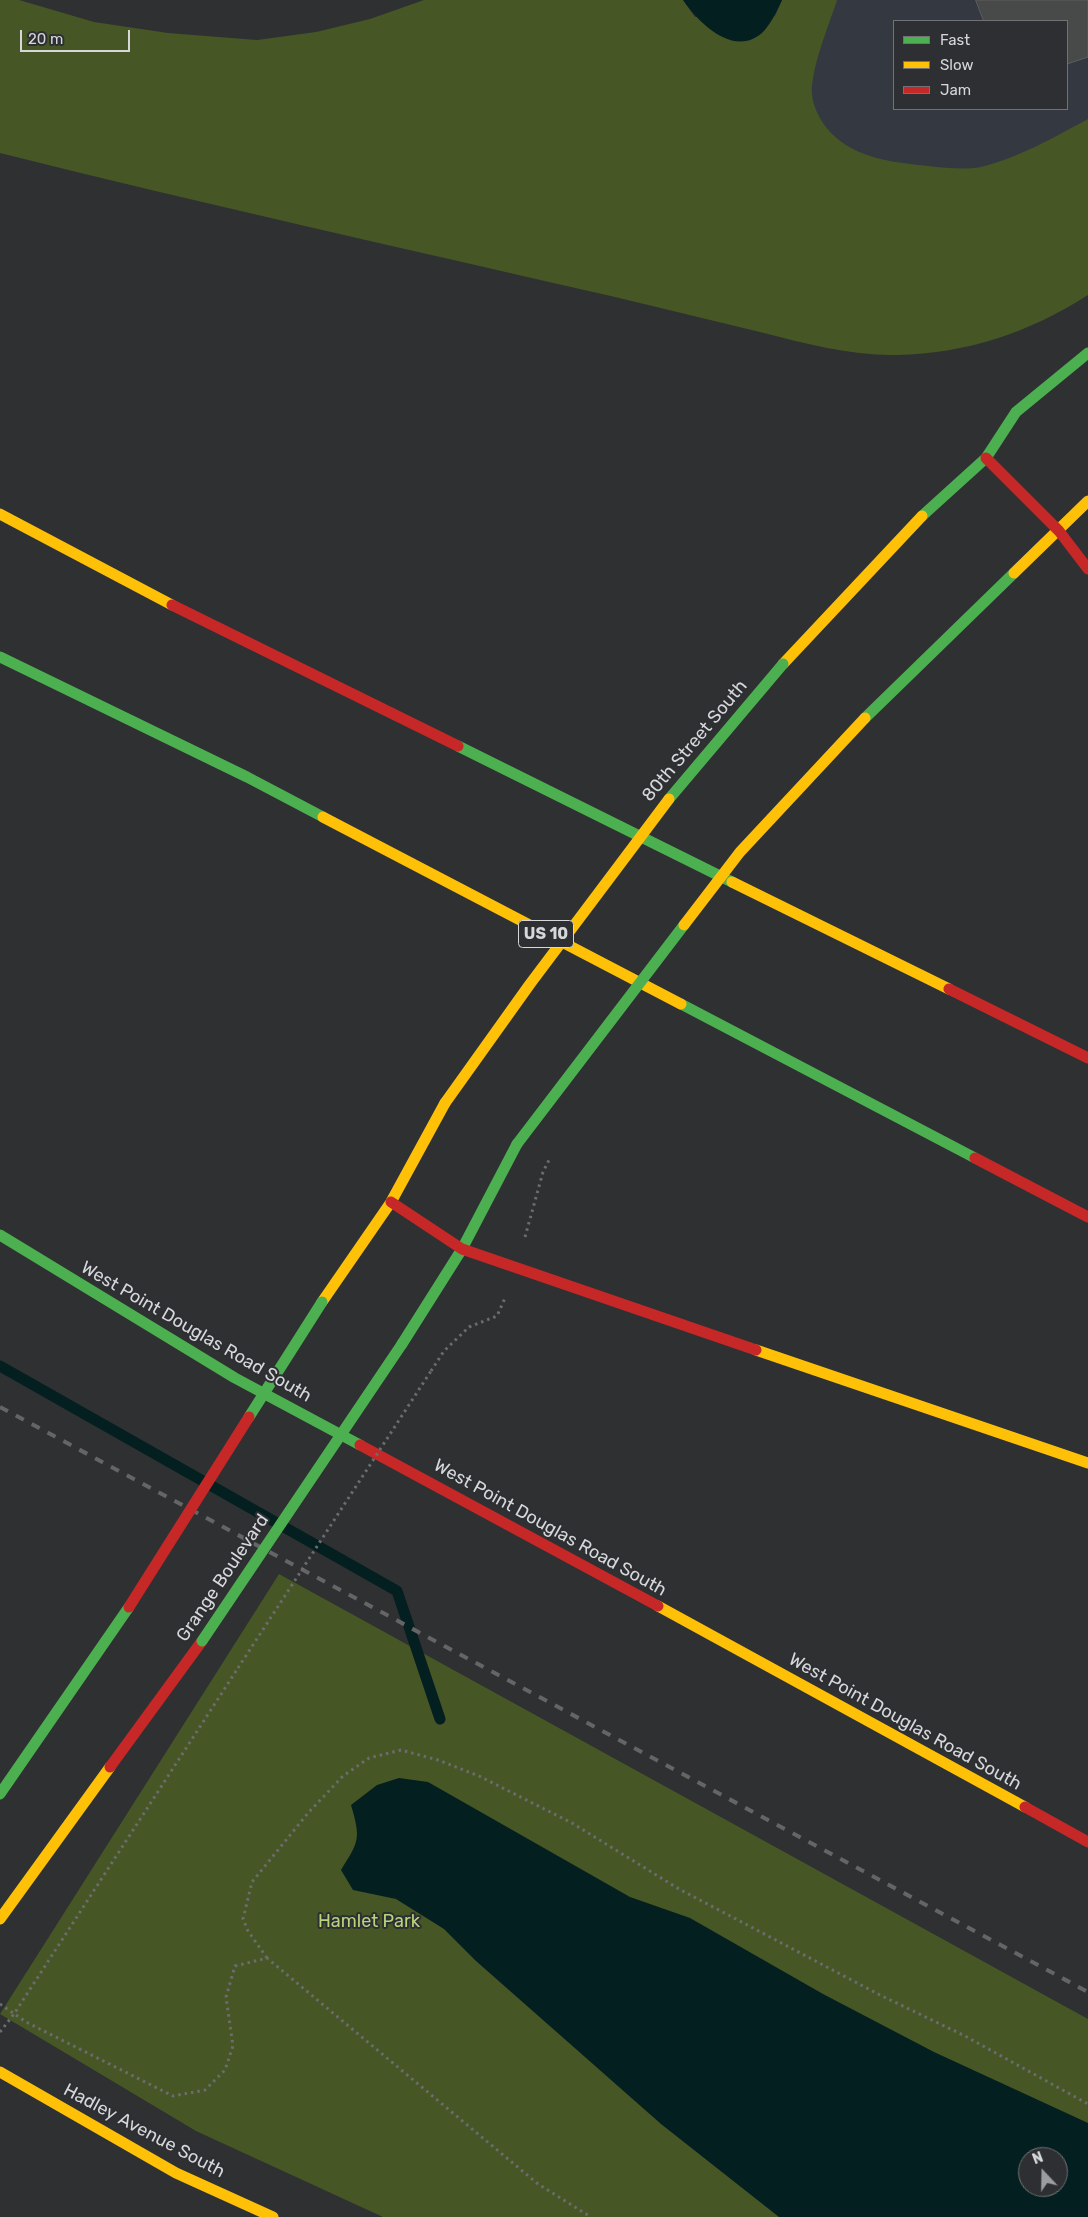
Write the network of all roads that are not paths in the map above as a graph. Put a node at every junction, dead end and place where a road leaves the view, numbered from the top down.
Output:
1 (1088, 353) edge
2 (986, 458) junction
3 (1088, 501) edge
4 (0, 514) edge
5 (1058, 531) junction
6 (1088, 569) edge
7 (0, 657) edge
8 (1088, 1058) edge
9 (391, 1202) junction
10 (1088, 1217) edge
11 (0, 1236) edge
12 (462, 1249) junction
13 (1088, 1463) edge
14 (0, 1794) edge
15 (1088, 1842) edge
16 (0, 1919) edge
17 (0, 2072) edge
18 (273, 2217) edge

1 - 2 main road, 80th Street South
2 - 5 main road
2 - 9 main road, 80th Street South, bridge
3 - 5 main road
4 - 8 main road
5 - 6 main road
5 - 12 main road, bridge
7 - 10 main road, US 10
9 - 12 main road
9 - 14 main road, bridge
11 - 15 main road, West Point Douglas Road South
12 - 13 main road
12 - 16 main road, Grange Boulevard, bridge
17 - 18 main road, Hadley Avenue South

